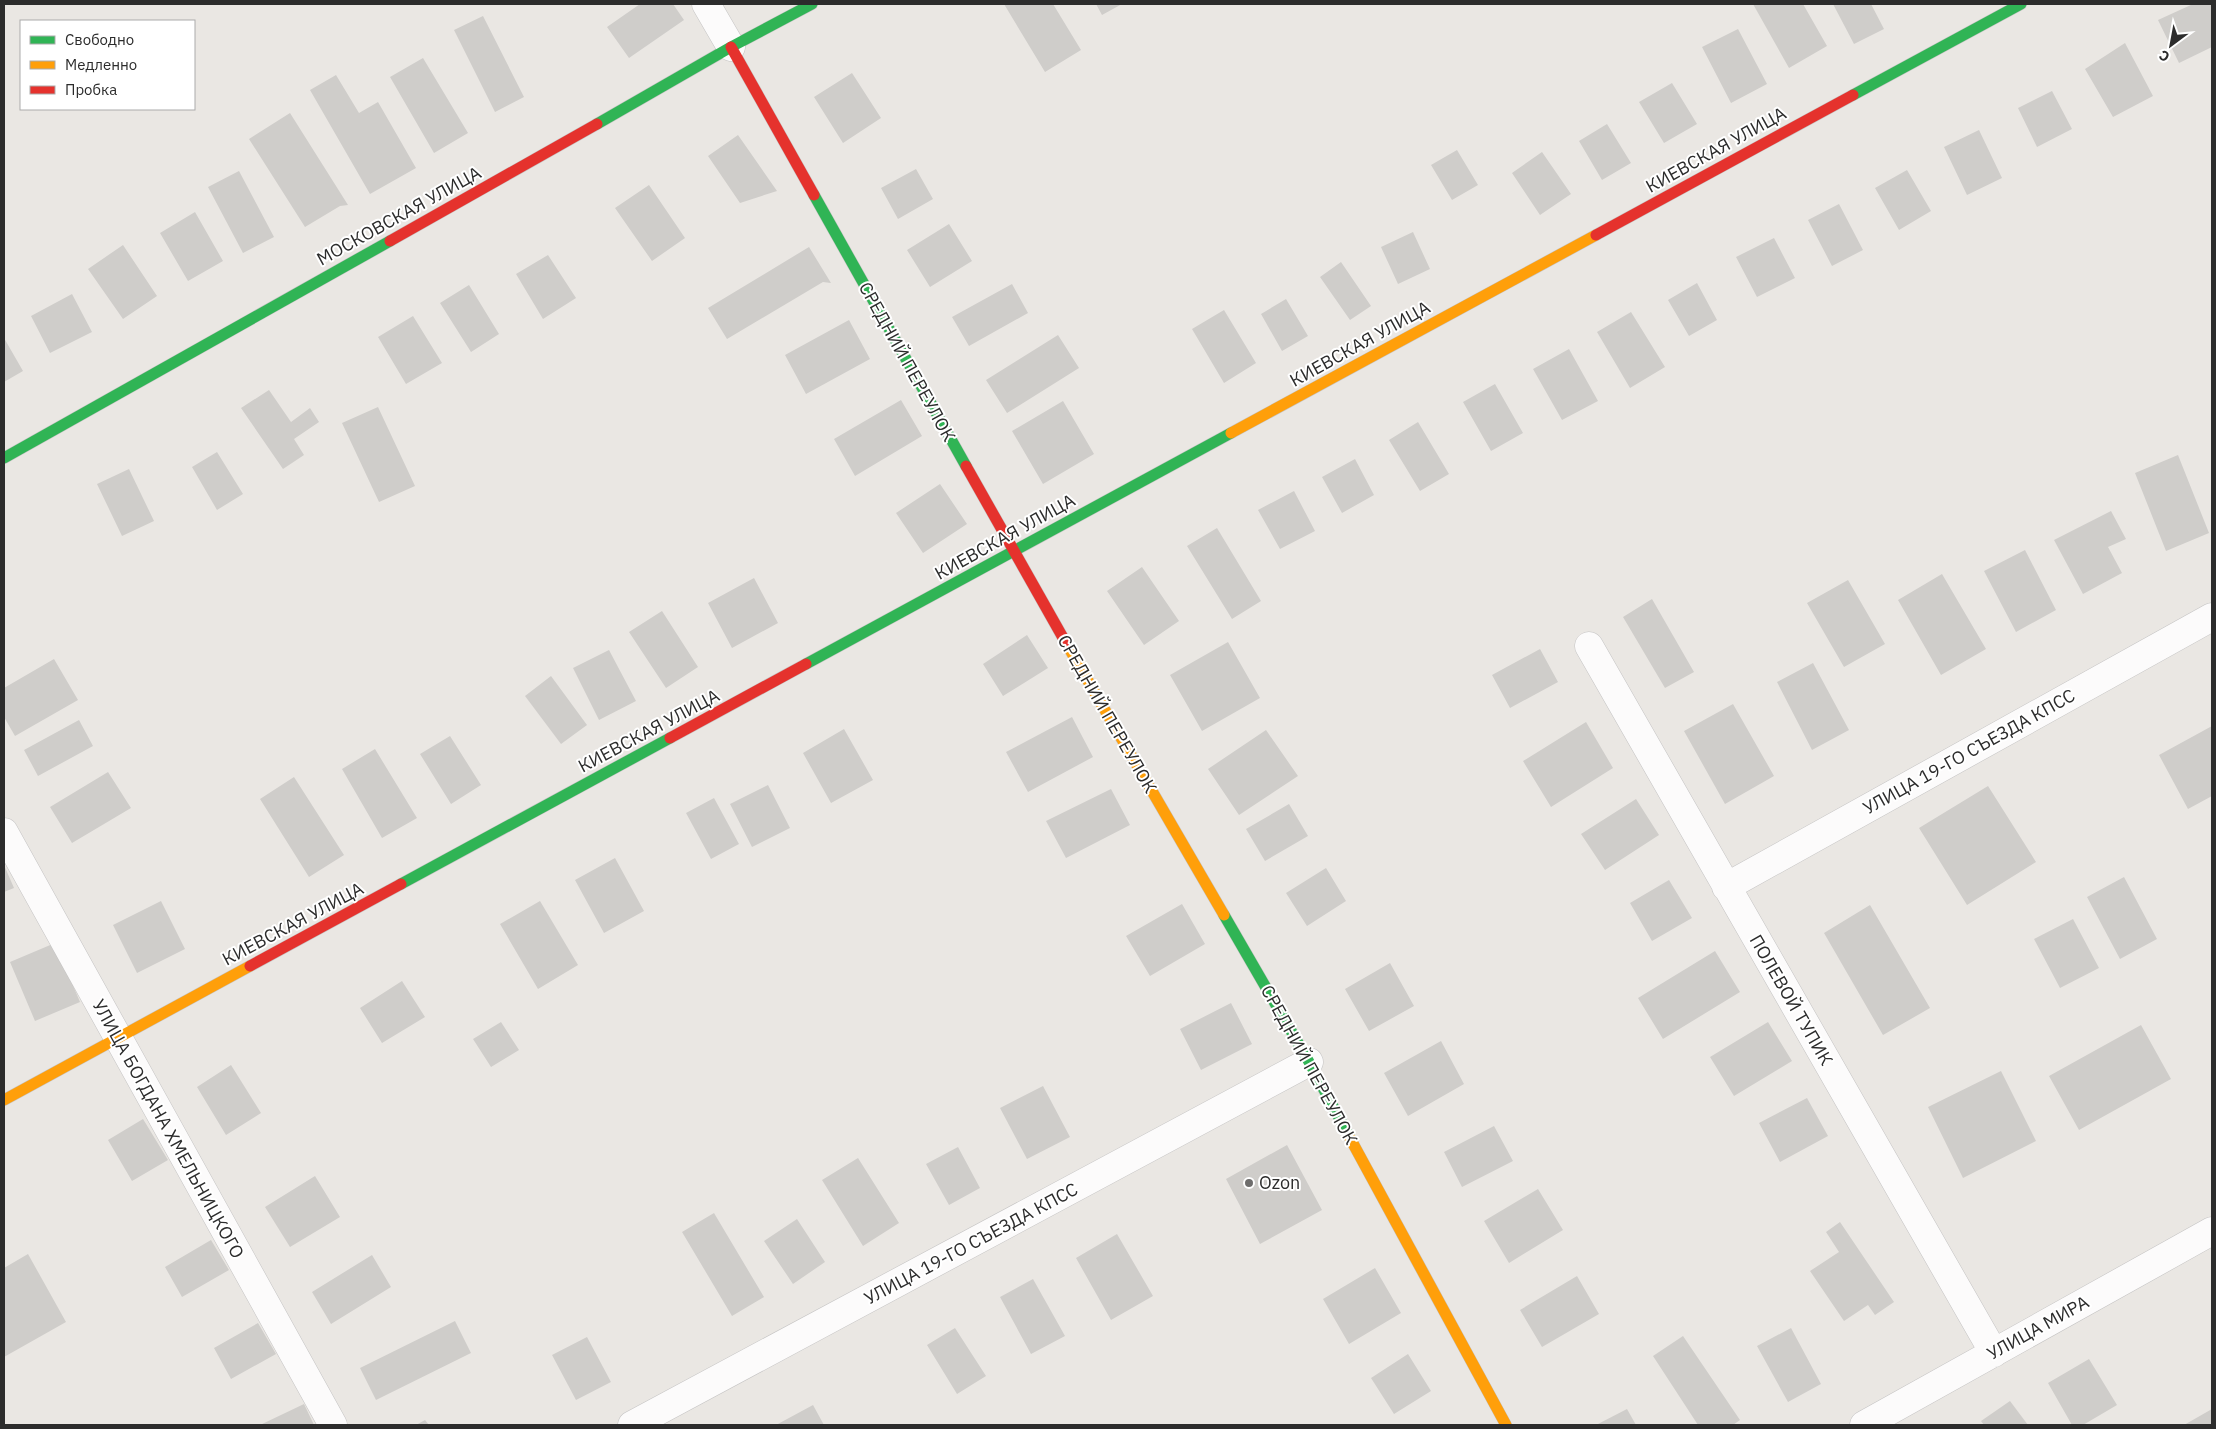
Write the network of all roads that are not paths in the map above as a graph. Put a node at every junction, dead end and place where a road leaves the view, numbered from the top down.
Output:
1 (706, 4) edge
2 (812, 4) edge
3 (2021, 4) edge
4 (731, 47) junction
5 (4, 458) edge
6 (1014, 552) junction
7 (2212, 617) edge
8 (1589, 646) dead end
9 (4, 832) edge
10 (1726, 887) junction
11 (118, 1038) junction
12 (1309, 1062) junction
13 (4, 1100) edge
14 (2212, 1231) edge
15 (1994, 1353) junction
16 (333, 1425) edge
17 (632, 1425) edge
18 (1506, 1425) edge
19 (1864, 1425) edge

1 - 4 street, СРЕДНИЙ ПЕРЕУЛОК
2 - 4 street, МОСКОВСКАЯ УЛИЦА
3 - 6 street, КИЕВСКАЯ УЛИЦА
4 - 5 street, МОСКОВСКАЯ УЛИЦА
4 - 6 street, СРЕДНИЙ ПЕРЕУЛОК
6 - 11 street, КИЕВСКАЯ УЛИЦА
6 - 12 street, СРЕДНИЙ ПЕРЕУЛОК
7 - 10 street, УЛИЦА 19-ГО СЪЕЗДА КПСС
8 - 10 street, ПОЛЕВОЙ ТУПИК
9 - 11 street, УЛИЦА БОГДАНА ХМЕЛЬНИЦКОГО
10 - 15 street, ПОЛЕВОЙ ТУПИК
11 - 13 street, КИЕВСКАЯ УЛИЦА
11 - 16 street, УЛИЦА БОГДАНА ХМЕЛЬНИЦКОГО
12 - 17 street, УЛИЦА 19-ГО СЪЕЗДА КПСС
12 - 18 street, СРЕДНИЙ ПЕРЕУЛОК
14 - 15 street, УЛИЦА МИРА
15 - 19 street, УЛИЦА МИРА

